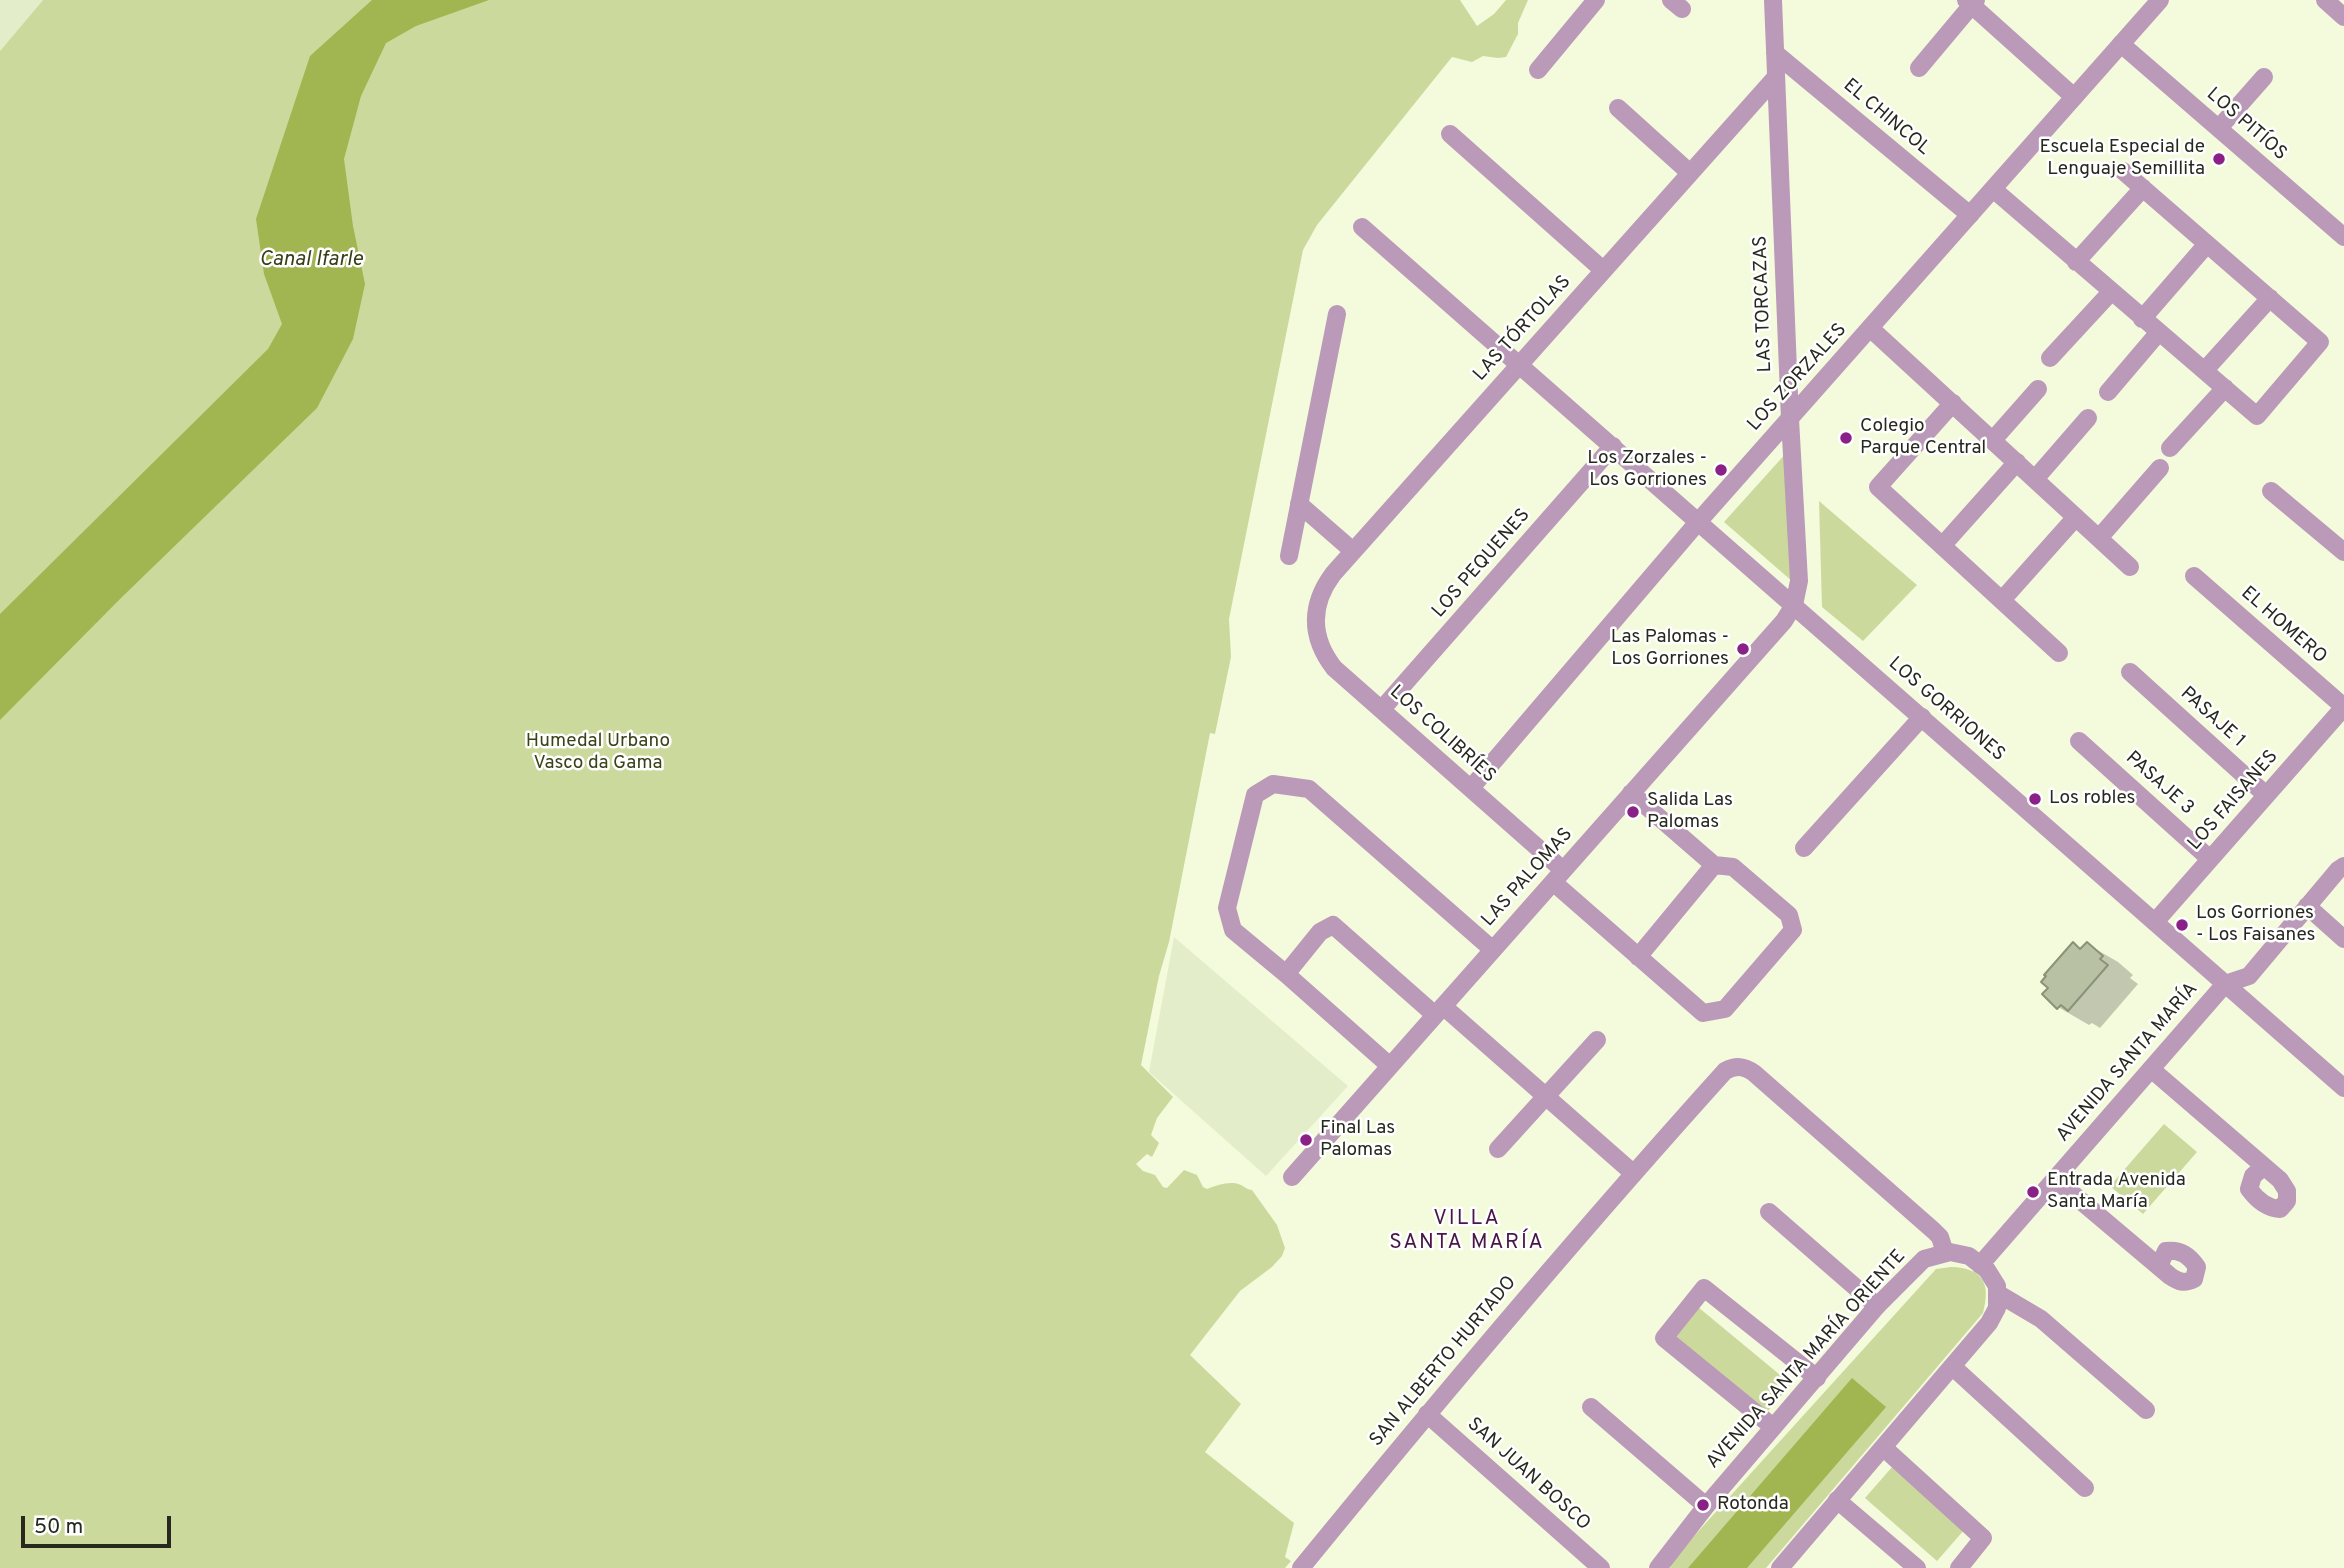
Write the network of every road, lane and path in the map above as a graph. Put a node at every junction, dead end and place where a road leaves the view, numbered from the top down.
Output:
1 (1596, 0) edge
2 (1773, 0) edge
3 (2160, 0) edge
4 (2325, 0) edge
5 (1971, 2) edge
6 (2344, 17) edge
7 (2121, 44) junction
8 (1775, 53) junction
9 (1919, 68) dead end
10 (1538, 70) dead end
11 (1776, 77) junction
12 (2264, 77) dead end
13 (2074, 97) junction
14 (1618, 108) dead end
15 (2219, 128) junction
16 (1450, 134) dead end
17 (2123, 171) dead end
18 (1690, 173) junction
19 (2143, 188) junction
20 (1993, 189) junction
21 (1970, 215) junction
22 (1362, 227) dead end
23 (2344, 237) edge
24 (2207, 244) junction
25 (2076, 262) junction
26 (1603, 270) junction
27 (2111, 292) junction
28 (2270, 299) junction
29 (1337, 314) dead end
30 (2142, 319) junction
31 (1870, 328) junction
32 (2159, 332) junction
33 (2050, 358) dead end
34 (1520, 364) junction
35 (2205, 370) junction
36 (2225, 388) junction
37 (2038, 389) dead end
38 (2108, 392) dead end
39 (1953, 403) junction
40 (2088, 418) dead end
41 (1790, 419) junction
42 (1993, 440) junction
43 (1613, 446) junction
44 (2171, 448) dead end
45 (2017, 462) junction
46 (2160, 468) dead end
47 (2035, 479) junction
48 (2271, 491) dead end
49 (1299, 504) junction
50 (2076, 517) junction
51 (1698, 522) junction
52 (2099, 538) junction
53 (1942, 546) junction
54 (1353, 551) junction
55 (2344, 552) edge
56 (1289, 555) dead end
57 (2130, 567) dead end
58 (2193, 576) dead end
59 (2002, 600) junction
60 (1794, 605) junction
61 (1315, 618) joint
62 (2059, 653) dead end
63 (2130, 672) dead end
64 (2344, 707) edge
65 (1382, 709) junction
66 (1922, 717) junction
67 (2079, 741) dead end
68 (1471, 788) junction
69 (1631, 793) junction
70 (2266, 795) junction
71 (1804, 848) dead end
72 (2210, 859) junction
73 (1714, 865) junction
74 (2344, 866) edge
75 (1558, 876) junction
76 (2307, 906) junction
77 (2155, 922) junction
78 (2344, 939) edge
79 (1493, 950) junction
80 (1638, 957) junction
81 (1286, 974) junction
82 (2225, 984) junction
83 (1439, 1010) junction
84 (1597, 1040) dead end
85 (1390, 1066) junction
86 (2151, 1069) junction
87 (2344, 1088) edge
88 (1545, 1096) junction
89 (1498, 1149) dead end
90 (2263, 1167) dead end
91 (1633, 1173) junction
92 (1292, 1177) dead end
93 (2055, 1179) junction
94 (1769, 1212) dead end
95 (1945, 1253) junction
96 (1980, 1265) junction
97 (2159, 1266) dead end
98 (1997, 1293) junction
99 (1877, 1306) junction
100 (1953, 1367) junction
101 (1817, 1378) junction
102 (1591, 1407) dead end
103 (2146, 1410) dead end
104 (1427, 1414) junction
105 (1773, 1427) junction
106 (1884, 1448) junction
107 (2085, 1488) dead end
108 (1837, 1500) junction
109 (1706, 1506) junction
110 (1301, 1568) edge
111 (1601, 1568) edge
112 (1658, 1568) edge
113 (1780, 1568) edge
114 (1917, 1568) edge
115 (1959, 1568) edge

1 - 10 street
2 - 8 street, LAS TORCAZAS
3 - 7 street, LOS ZORZALES
4 - 6 street
5 - 9 street
5 - 13 street
7 - 13 street, LOS ZORZALES
7 - 15 street, LOS PITÍOS
8 - 11 street, LAS TORCAZAS
8 - 21 street, EL CHINCOL
11 - 18 street, LAS TÓRTOLAS
11 - 41 street, LAS TORCAZAS
12 - 15 street
13 - 20 street, LOS ZORZALES
14 - 18 street
15 - 23 street, LOS PITÍOS
16 - 26 street
17 - 19 street
18 - 26 street, LAS TÓRTOLAS
19 - 24 street
19 - 25 street
20 - 21 street, LOS ZORZALES
20 - 25 street
21 - 31 street, LOS ZORZALES
22 - 34 street, LOS GORRIONES
24 - 28 street
24 - 30 street
25 - 27 street
26 - 34 street, LAS TÓRTOLAS
27 - 30 street
27 - 33 street
28 - 35 street
28 - 36 street
29 - 49 street
30 - 32 street
31 - 39 street
31 - 41 street, LOS ZORZALES
32 - 35 street
32 - 38 street
34 - 43 street, LOS GORRIONES
34 - 54 street, LAS TÓRTOLAS
35 - 36 street
36 - 44 street
37 - 42 street
39 - 42 street
39 - 53 street
40 - 47 street
41 - 51 street, LOS ZORZALES
41 - 60 street, LAS TORCAZAS
42 - 45 street
43 - 51 street, LOS GORRIONES
43 - 65 street, LOS PEQUENES
45 - 47 street
45 - 53 street
46 - 52 street
47 - 50 street
48 - 55 street
49 - 54 street
49 - 56 street
50 - 52 street
50 - 59 street
51 - 60 street, LOS GORRIONES
51 - 68 street, LOS ZORZALES
52 - 57 street
53 - 59 street
54 - 61 street, LAS TÓRTOLAS
58 - 64 street, EL HOMERO
59 - 62 street
60 - 66 street, LOS GORRIONES
60 - 69 street, LAS PALOMAS
61 - 65 street, LOS COLIBRÍES
63 - 70 street, PASAJE 1
64 - 70 street, LOS FAISANES
65 - 68 street, LOS COLIBRÍES
66 - 71 street
66 - 77 street, LOS GORRIONES
67 - 72 street, PASAJE 3
68 - 75 street, LOS COLIBRÍES
69 - 73 street
69 - 75 street, LAS PALOMAS
70 - 72 street, LOS FAISANES
72 - 77 street, LOS FAISANES
73 - 80 street
73 - 80 street, LOS COLIBRÍES
74 - 76 street
75 - 79 street, LAS PALOMAS
75 - 80 street, LOS COLIBRÍES
76 - 78 street
76 - 82 street
77 - 82 street, LOS GORRIONES
79 - 81 street
79 - 83 street, LAS PALOMAS
81 - 83 street
81 - 85 street
82 - 86 street, AVENIDA SANTA MARÍA
82 - 87 street, LOS GORRIONES
83 - 85 street, LAS PALOMAS
83 - 88 street
84 - 88 street
85 - 92 street, LAS PALOMAS
86 - 90 street
86 - 93 street, AVENIDA SANTA MARÍA
88 - 89 street
88 - 91 street
91 - 95 street, SAN ALBERTO HURTADO
91 - 104 street, SAN ALBERTO HURTADO
93 - 96 street, AVENIDA SANTA MARÍA
93 - 97 street
94 - 99 street
95 - 96 street
95 - 99 street, AVENIDA SANTA MARÍA ORIENTE
96 - 98 street
98 - 100 street
98 - 103 street
99 - 101 street, AVENIDA SANTA MARÍA ORIENTE
100 - 106 street
100 - 107 street
101 - 105 street, AVENIDA SANTA MARÍA ORIENTE
101 - 105 street
102 - 109 street
104 - 110 street, SAN ALBERTO HURTADO
104 - 111 street, SAN JUAN BOSCO
105 - 109 street, AVENIDA SANTA MARÍA ORIENTE
106 - 108 street
106 - 115 street
108 - 113 street
108 - 114 street
109 - 112 street, AVENIDA SANTA MARÍA ORIENTE

